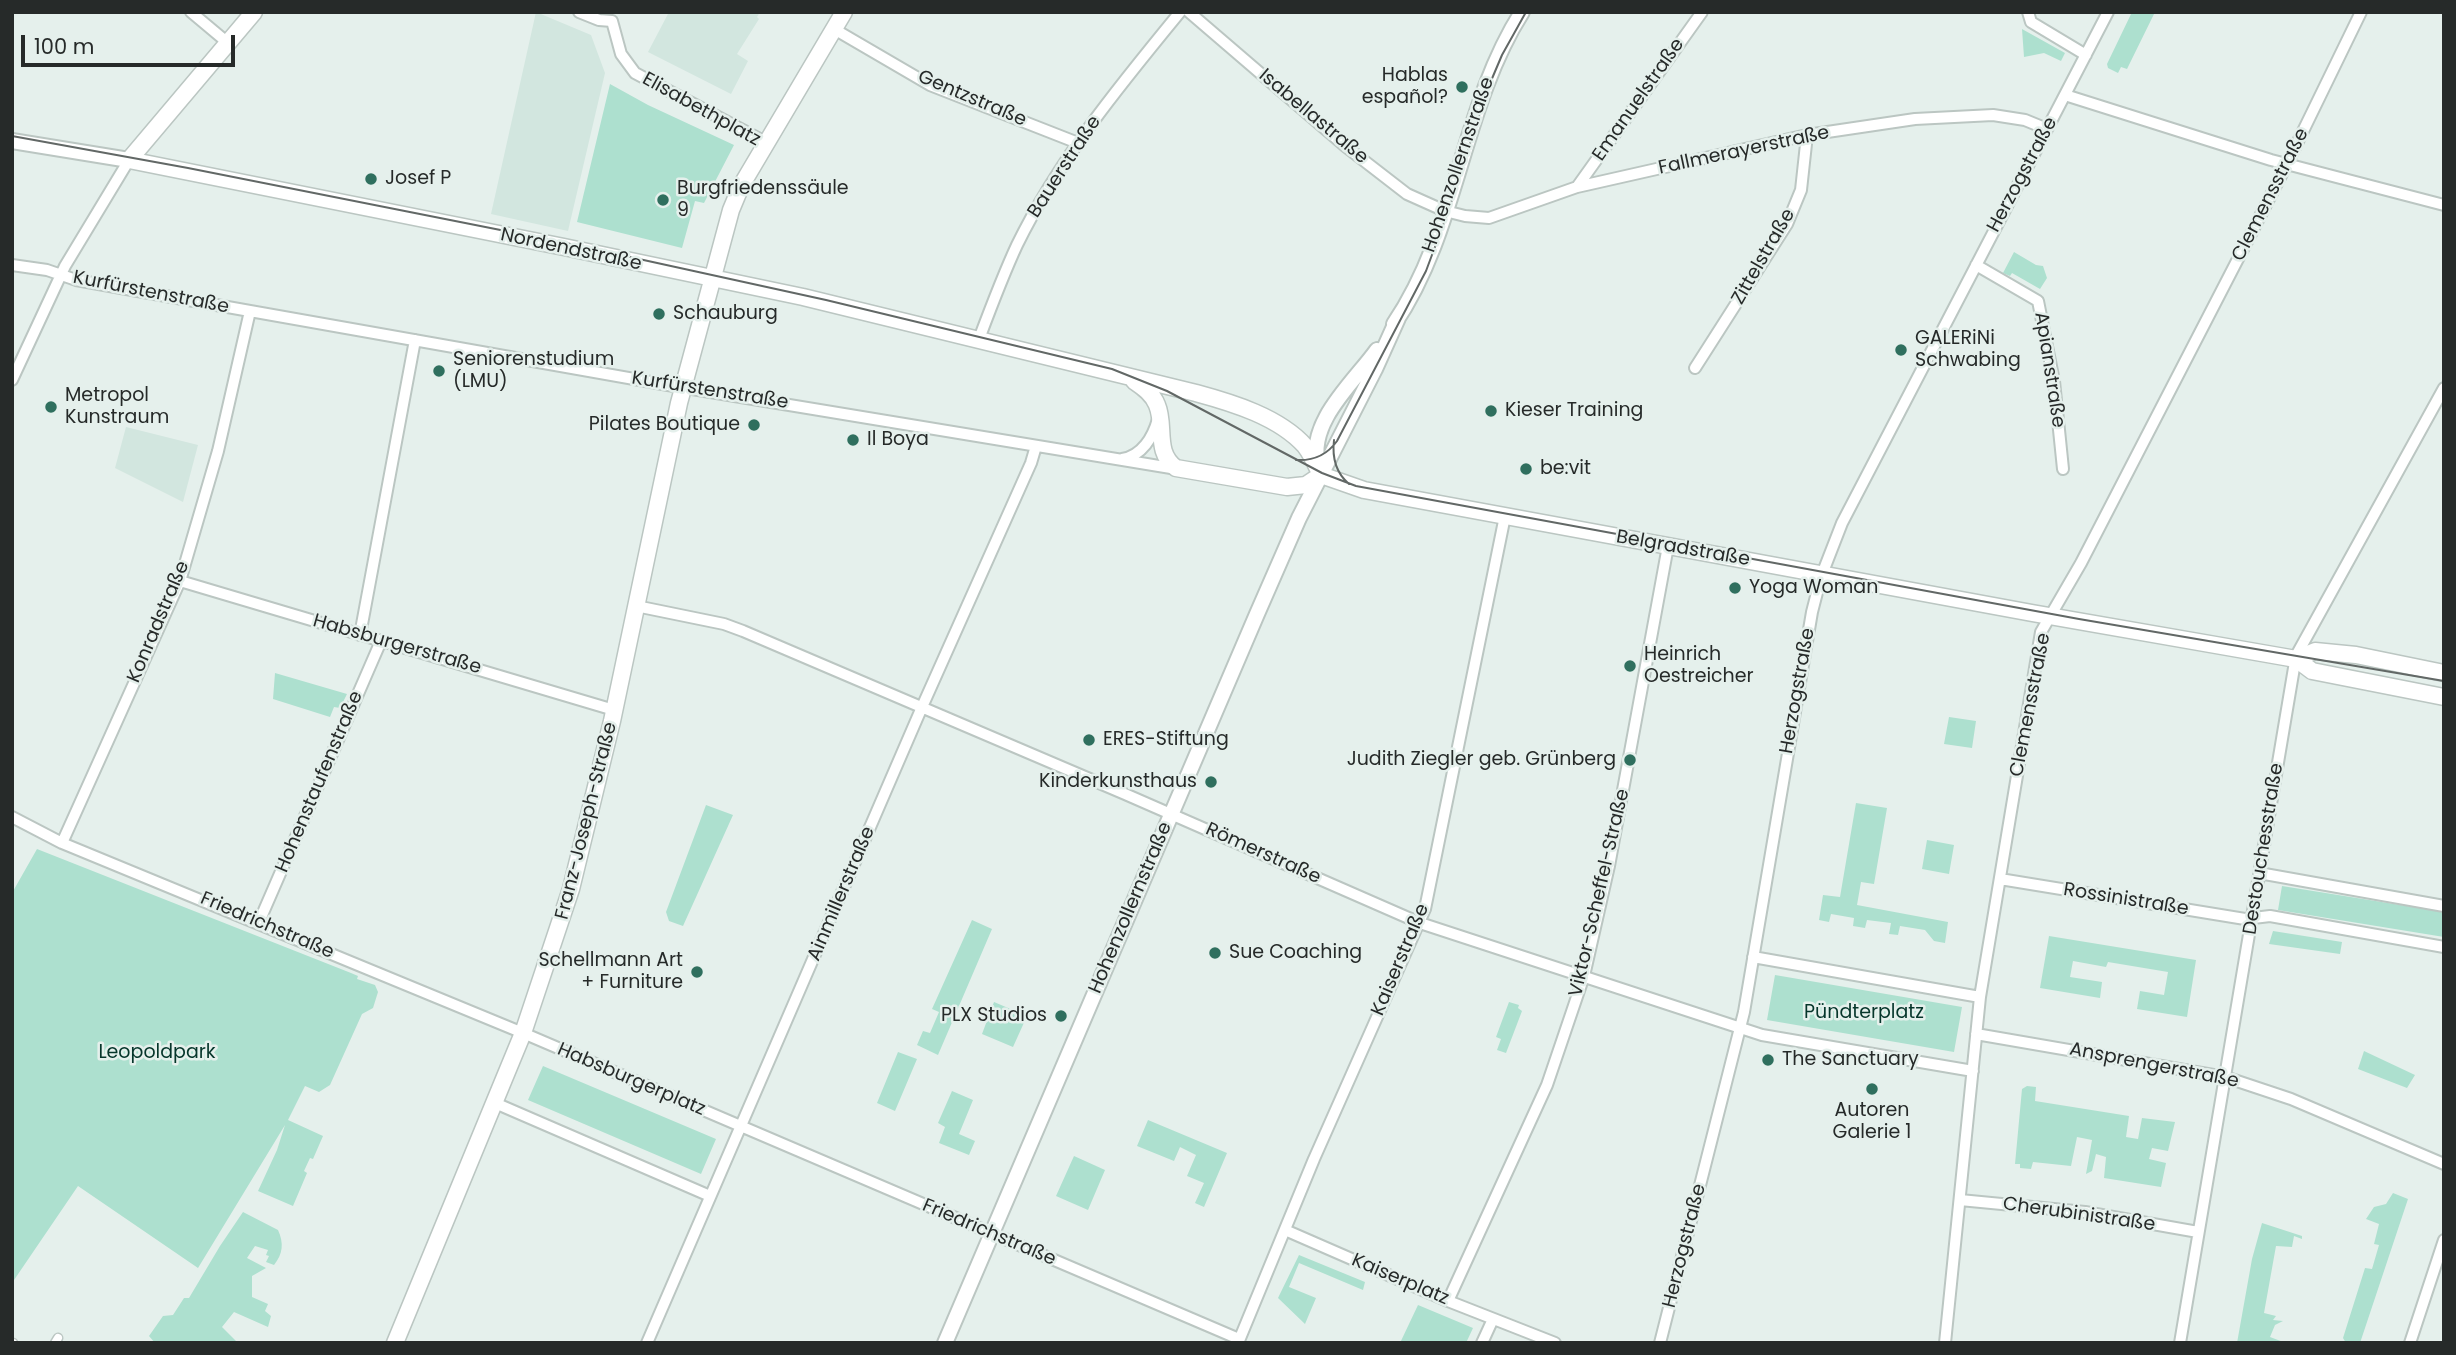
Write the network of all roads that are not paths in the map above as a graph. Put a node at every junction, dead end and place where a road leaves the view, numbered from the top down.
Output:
1 (191, 12) edge
2 (254, 12) edge
3 (579, 12) edge
4 (845, 12) edge
5 (1180, 12) edge
6 (1189, 12) edge
7 (1522, 12) edge
8 (1702, 12) edge
9 (2028, 12) edge
10 (2108, 12) edge
11 (2361, 12) edge
12 (622, 13) edge
13 (612, 21) junction
14 (834, 29) junction
15 (228, 43) junction
16 (2086, 55) junction
17 (2064, 95) junction
18 (2047, 129) junction
19 (1807, 135) junction
20 (12, 141) edge
21 (767, 143) junction
22 (1078, 143) junction
23 (129, 160) junction
24 (2287, 164) junction
25 (1577, 187) junction
26 (2444, 205) edge
27 (1445, 211) junction
28 (12, 265) edge
29 (1976, 265) junction
30 (61, 275) junction
31 (711, 278) junction
32 (250, 311) junction
33 (1398, 318) junction
34 (979, 339) junction
35 (415, 340) junction
36 (1695, 368) dead end
37 (1125, 376) junction
38 (12, 380) edge
39 (684, 386) junction
40 (2444, 388) edge
41 (1196, 393) junction
42 (1159, 415) junction
43 (1321, 427) junction
44 (1297, 438) junction
45 (1036, 446) junction
46 (1119, 459) junction
47 (2063, 469) dead end
48 (1184, 470) junction
49 (1321, 475) junction
50 (1505, 516) junction
51 (1668, 546) junction
52 (1822, 575) junction
53 (180, 581) junction
54 (636, 606) junction
55 (2051, 616) junction
56 (360, 635) junction
57 (381, 641) junction
58 (2296, 659) junction
59 (2444, 673) edge
60 (2444, 697) edge
61 (922, 707) junction
62 (614, 709) junction
63 (1171, 814) junction
64 (12, 817) edge
65 (62, 843) junction
66 (2259, 873) junction
67 (2000, 879) junction
68 (2444, 906) edge
69 (2253, 918) junction
70 (259, 922) junction
71 (1420, 923) junction
72 (2444, 947) edge
73 (1753, 957) junction
74 (1584, 976) junction
75 (1980, 997) junction
76 (1740, 1028) junction
77 (523, 1033) junction
78 (1976, 1034) junction
79 (1973, 1071) junction
80 (2225, 1077) junction
81 (495, 1103) junction
82 (739, 1127) junction
83 (2444, 1164) edge
84 (710, 1196) junction
85 (1959, 1200) junction
86 (1285, 1230) junction
87 (2198, 1232) junction
88 (992, 1235) junction
89 (2444, 1240) edge
90 (1448, 1301) junction
91 (1493, 1319) junction
92 (1239, 1341) edge
93 (395, 1343) edge
94 (647, 1343) edge
95 (946, 1343) edge
96 (1482, 1343) edge
97 (1555, 1343) edge
98 (1660, 1343) edge
99 (1945, 1343) edge
100 (2180, 1343) edge
101 (2410, 1343) edge

1 - 15 street
2 - 15 main road
3 - 13 street
4 - 14 main road
5 - 22 street, Bauerstraße
6 - 27 street, Isabellastraße
7 - 27 street, Hohenzollernstraße
8 - 25 street, Emanuelstraße
9 - 16 street
10 - 16 street, Herzogstraße
11 - 24 street, Clemensstraße
12 - 13 street
13 - 21 street, Elisabethplatz
14 - 21 main road
14 - 22 street, Gentzstraße
15 - 23 main road
16 - 17 street, Herzogstraße
17 - 18 street, Herzogstraße
17 - 24 street
18 - 19 street, Fallmerayerstraße
18 - 29 street, Herzogstraße
19 - 25 street, Fallmerayerstraße
19 - 36 street, Zittelstraße
20 - 23 street, Nordendstraße
21 - 31 main road, Elisabethplatz
22 - 34 street, Bauerstraße
23 - 30 street
23 - 31 main road, Nordendstraße
24 - 26 street
24 - 55 street, Clemensstraße
25 - 27 street, Fallmerayerstraße
27 - 33 street, Hohenzollernstraße
28 - 30 street, Kurfürstenstraße
29 - 47 street, Apianstraße
29 - 52 street, Herzogstraße
30 - 32 street, Kurfürstenstraße
30 - 38 street
31 - 34 main road, Nordendstraße
31 - 39 main road, Franz-Joseph-Straße
32 - 35 street, Kurfürstenstraße
32 - 53 street, Konradstraße
33 - 43 street, Hohenzollernstraße
33 - 49 street, Hohenzollernstraße
34 - 37 main road, Nordendstraße
35 - 39 street, Kurfürstenstraße
35 - 56 street
37 - 41 main road, Nordendstraße
37 - 42 main road
39 - 45 street, Kurfürstenstraße
39 - 54 main road, Franz-Joseph-Straße
40 - 58 street, Destouchesstraße
41 - 42 main road
41 - 44 main road, Nordendstraße
42 - 46 street
42 - 48 main road
43 - 44 street
43 - 49 street, Hohenzollernstraße
44 - 49 main road
45 - 46 street, Kurfürstenstraße
45 - 61 street, Ainmillerstraße
46 - 48 street, Kurfürstenstraße
48 - 49 main road
49 - 50 main road, Belgradstraße
49 - 63 street, Hohenzollernstraße
50 - 51 main road, Belgradstraße
50 - 71 street, Kaiserstraße
51 - 52 main road, Belgradstraße
51 - 74 street, Viktor-Scheffel-Straße
52 - 55 main road, Belgradstraße
52 - 73 street, Herzogstraße
53 - 56 street, Habsburgerstraße
53 - 65 street, Konradstraße
54 - 61 street, Römerstraße
54 - 62 main road, Franz-Joseph-Straße
55 - 58 main road, Belgradstraße
55 - 67 street, Clemensstraße
56 - 57 street, Habsburgerstraße
57 - 62 street, Habsburgerstraße
57 - 70 street, Hohenstaufenstraße
58 - 59 main road, Belgradstraße
58 - 60 main road, Belgradstraße
58 - 66 street, Destouchesstraße
61 - 63 street, Römerstraße
61 - 82 street, Ainmillerstraße
62 - 77 main road, Franz-Joseph-Straße
63 - 71 street, Römerstraße
63 - 88 street, Hohenzollernstraße
64 - 65 street, Friedrichstraße
65 - 70 street, Friedrichstraße
66 - 68 street
66 - 69 street, Destouchesstraße
67 - 69 street, Rossinistraße
67 - 75 street, Clemensstraße
69 - 72 street, Rossinistraße
69 - 80 street, Destouchesstraße
70 - 77 street, Friedrichstraße
71 - 74 street, Römerstraße
71 - 86 street, Kaiserstraße
73 - 75 street
73 - 76 street, Herzogstraße
74 - 76 street, Römerstraße
74 - 90 street, Viktor-Scheffel-Straße
75 - 78 street, Clemensstraße
76 - 79 street
76 - 98 street, Herzogstraße
77 - 81 main road, Franz-Joseph-Straße
77 - 82 street, Habsburgerplatz
78 - 79 street, Clemensstraße
78 - 80 street, Ansprengerstraße
79 - 85 street, Clemensstraße
80 - 83 street, Ansprengerstraße
80 - 87 street, Destouchesstraße
81 - 84 street
81 - 93 main road, Franz-Joseph-Straße
82 - 84 street, Ainmillerstraße
82 - 88 street, Friedrichstraße
84 - 94 street, Ainmillerstraße
85 - 87 street, Cherubinistraße
85 - 99 street, Clemensstraße
86 - 90 street, Kaiserplatz
86 - 92 street, Kaiserstraße
87 - 100 street, Destouchesstraße
88 - 92 street, Friedrichstraße
88 - 95 street, Hohenzollernstraße
89 - 101 street
90 - 91 street, Kaiserplatz
91 - 96 street
91 - 97 street, Kaiserplatz

